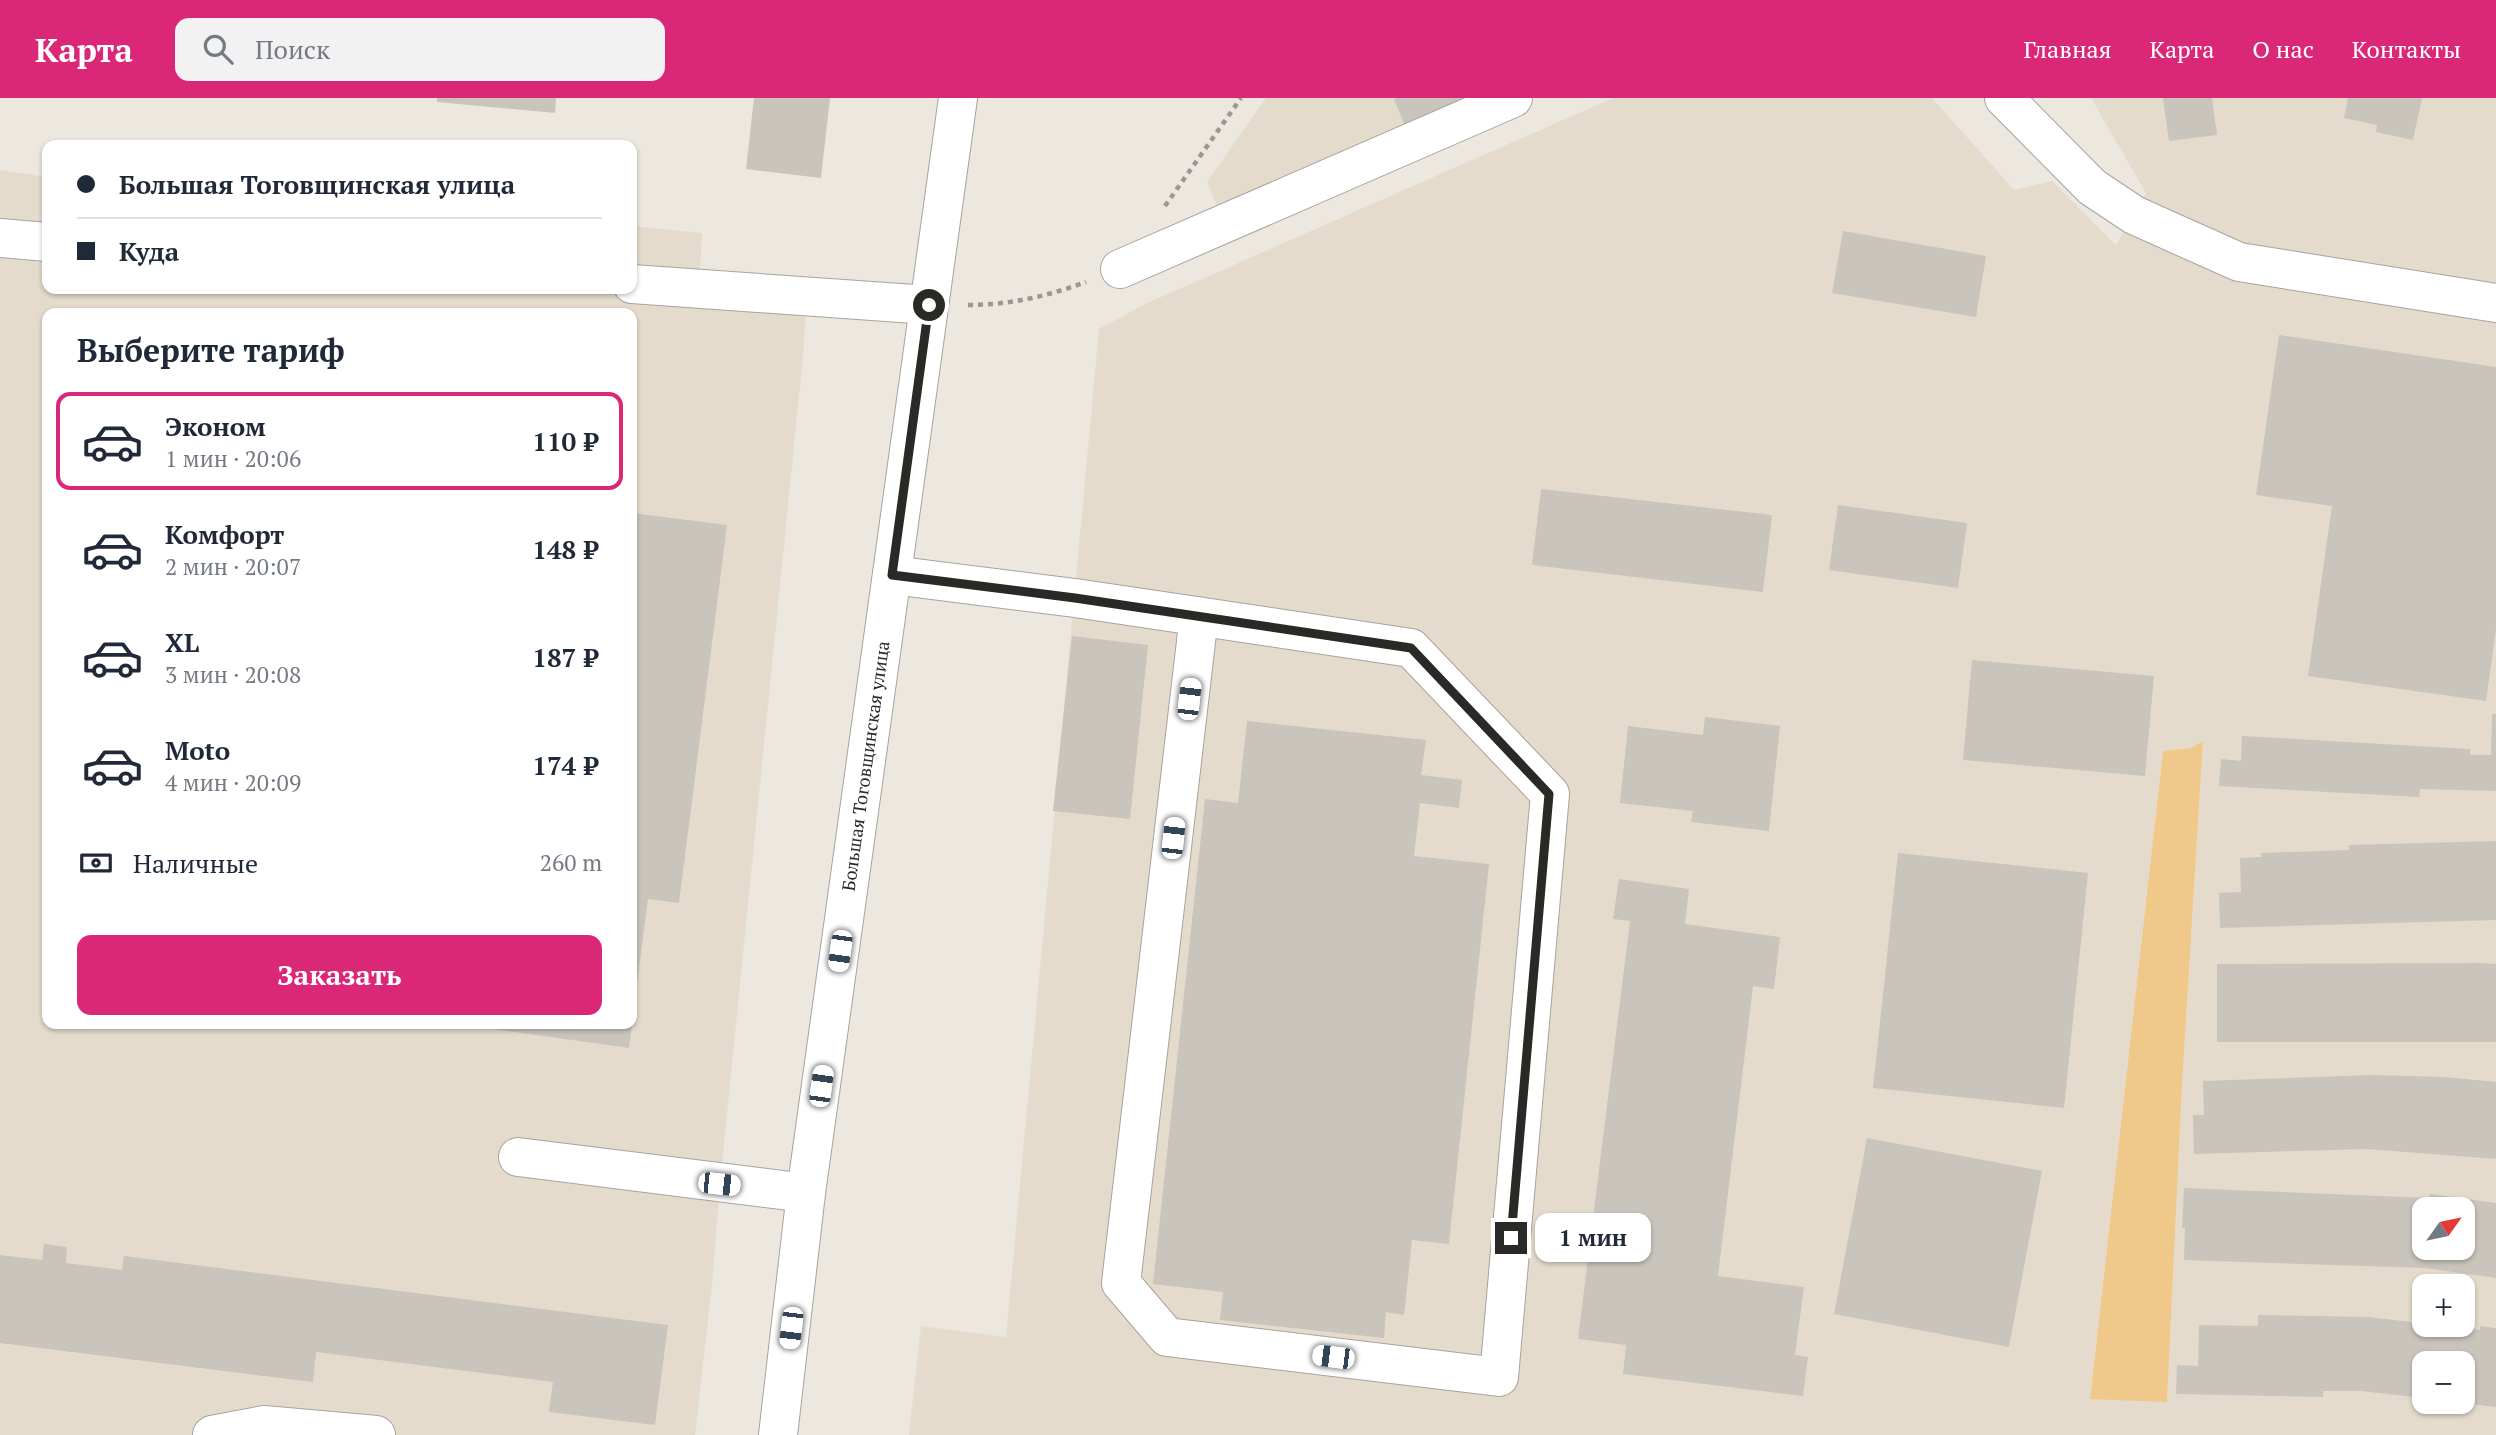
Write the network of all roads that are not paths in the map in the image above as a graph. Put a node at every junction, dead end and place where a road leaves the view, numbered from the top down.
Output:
1 (958, 98) edge
2 (1513, 98) edge
3 (2004, 98) edge
4 (0, 239) edge
5 (42, 242) edge
6 (1120, 269) dead end
7 (637, 284) edge
8 (2496, 303) edge
9 (929, 305) junction
10 (892, 575) junction
11 (1199, 616) junction
12 (518, 1157) dead end
13 (806, 1193) junction
14 (212, 1435) edge
15 (376, 1435) edge
16 (778, 1435) edge

1 - 9 street, Большая Тоговщинская улица
2 - 6 street
3 - 8 street
4 - 5 street
7 - 9 street
9 - 10 street, Большая Тоговщинская улица
10 - 11 street
10 - 13 street, Большая Тоговщинская улица
11 - 11 street
12 - 13 street
13 - 16 street, Большая Тоговщинская улица
14 - 15 street

